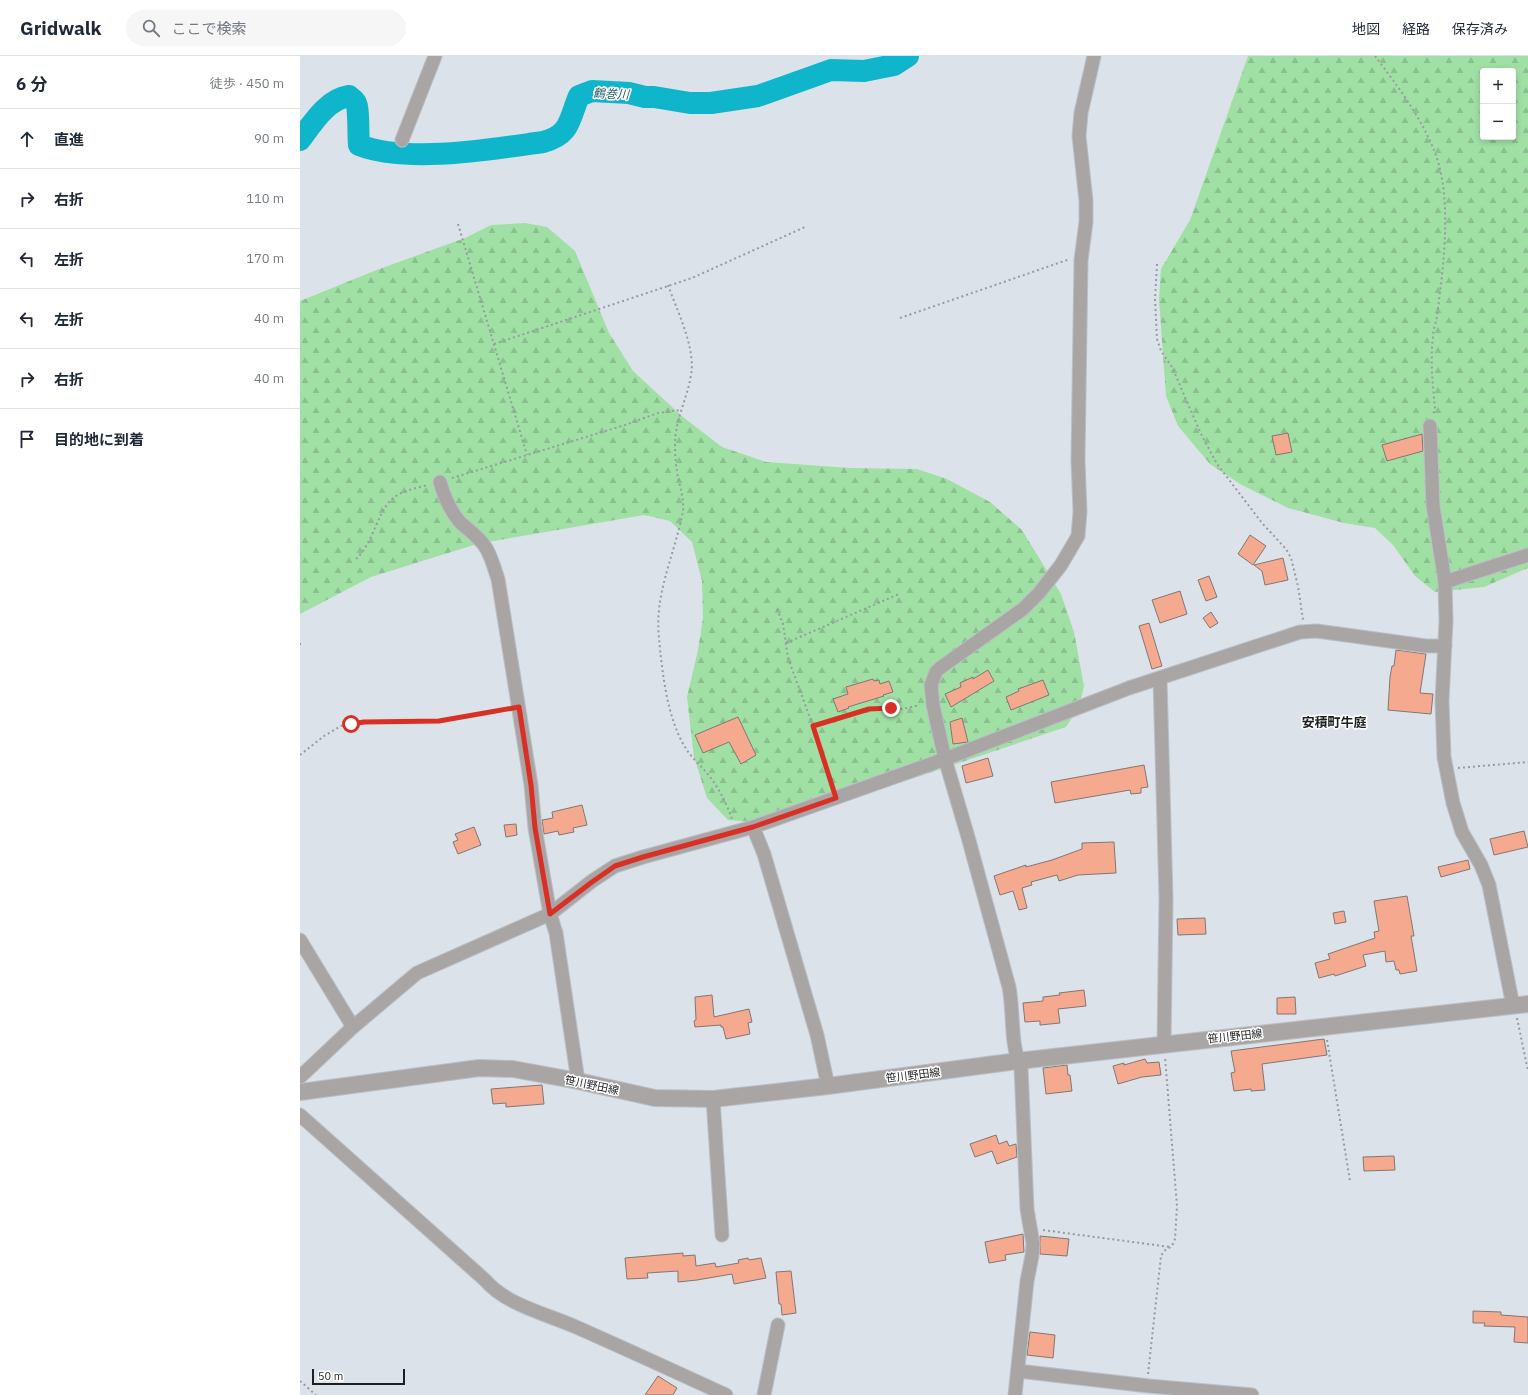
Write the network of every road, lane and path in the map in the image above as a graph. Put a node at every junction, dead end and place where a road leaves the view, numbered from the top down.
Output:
1 (435, 56) edge
2 (1094, 56) edge
3 (1375, 56) edge
4 (402, 140) dead end
5 (458, 224) dead end
6 (805, 227) dead end
7 (1081, 260) junction
8 (1157, 264) dead end
9 (668, 285) junction
10 (900, 318) dead end
11 (494, 344) junction
12 (680, 410) junction
13 (1430, 426) joint
14 (527, 455) junction
15 (440, 482) junction
16 (1528, 555) edge
17 (356, 559) dead end
18 (1445, 582) junction
19 (900, 594) dead end
20 (777, 609) dead end
21 (1304, 631) junction
22 (786, 643) junction
23 (1444, 646) junction
24 (1160, 679) junction
25 (933, 702) junction
26 (519, 707) junction
27 (813, 726) junction
28 (300, 755) edge
29 (1444, 757) junction
30 (944, 759) junction
31 (1528, 762) edge
32 (836, 798) junction
33 (753, 827) junction
34 (737, 832) junction
35 (550, 914) junction
36 (300, 940) edge
37 (1521, 1005) edge
38 (1325, 1026) junction
39 (353, 1027) junction
40 (1164, 1044) junction
41 (1018, 1061) junction
42 (1528, 1070) edge
43 (300, 1077) edge
44 (578, 1081) junction
45 (828, 1086) junction
46 (300, 1092) edge
47 (713, 1099) junction
48 (300, 1115) edge
49 (1350, 1181) dead end
50 (1031, 1228) junction
51 (722, 1235) dead end
52 (1170, 1247) junction
53 (778, 1324) dead end
54 (1018, 1371) junction
55 (300, 1381) edge
56 (1146, 1385) junction
57 (316, 1395) edge
58 (726, 1395) edge
59 (764, 1395) edge
60 (1015, 1395) edge
61 (1252, 1395) edge

1 - 4 street
2 - 7 street
3 - 13 path
5 - 11 path
6 - 9 path
7 - 10 path
7 - 25 street
8 - 21 path
9 - 11 path
9 - 12 path
11 - 14 path
12 - 14 path
12 - 34 path
13 - 18 street
14 - 15 path
15 - 17 path
15 - 26 street
16 - 18 street
18 - 23 street
19 - 22 path
20 - 22 path
21 - 23 street
21 - 24 street
22 - 27 path
23 - 29 street
24 - 30 street
24 - 40 street
25 - 27 path
25 - 30 street
26 - 28 path
26 - 35 street
27 - 32 path
29 - 31 path
29 - 37 street
30 - 32 street
30 - 41 street
32 - 33 street
33 - 34 street
33 - 45 street
34 - 35 street
35 - 39 street
35 - 44 street
36 - 39 street
37 - 38 street, 笹川野田線
37 - 42 path
38 - 40 street, 笹川野田線
38 - 49 path
39 - 43 street
40 - 41 street, 笹川野田線
40 - 52 path
41 - 45 street, 笹川野田線
41 - 50 street
44 - 46 street, 笹川野田線
44 - 47 street, 笹川野田線
45 - 47 street, 笹川野田線
47 - 51 street
48 - 58 street
50 - 52 path
50 - 54 street
52 - 56 path
53 - 59 street
54 - 56 street
54 - 60 street
55 - 57 path
56 - 61 street

